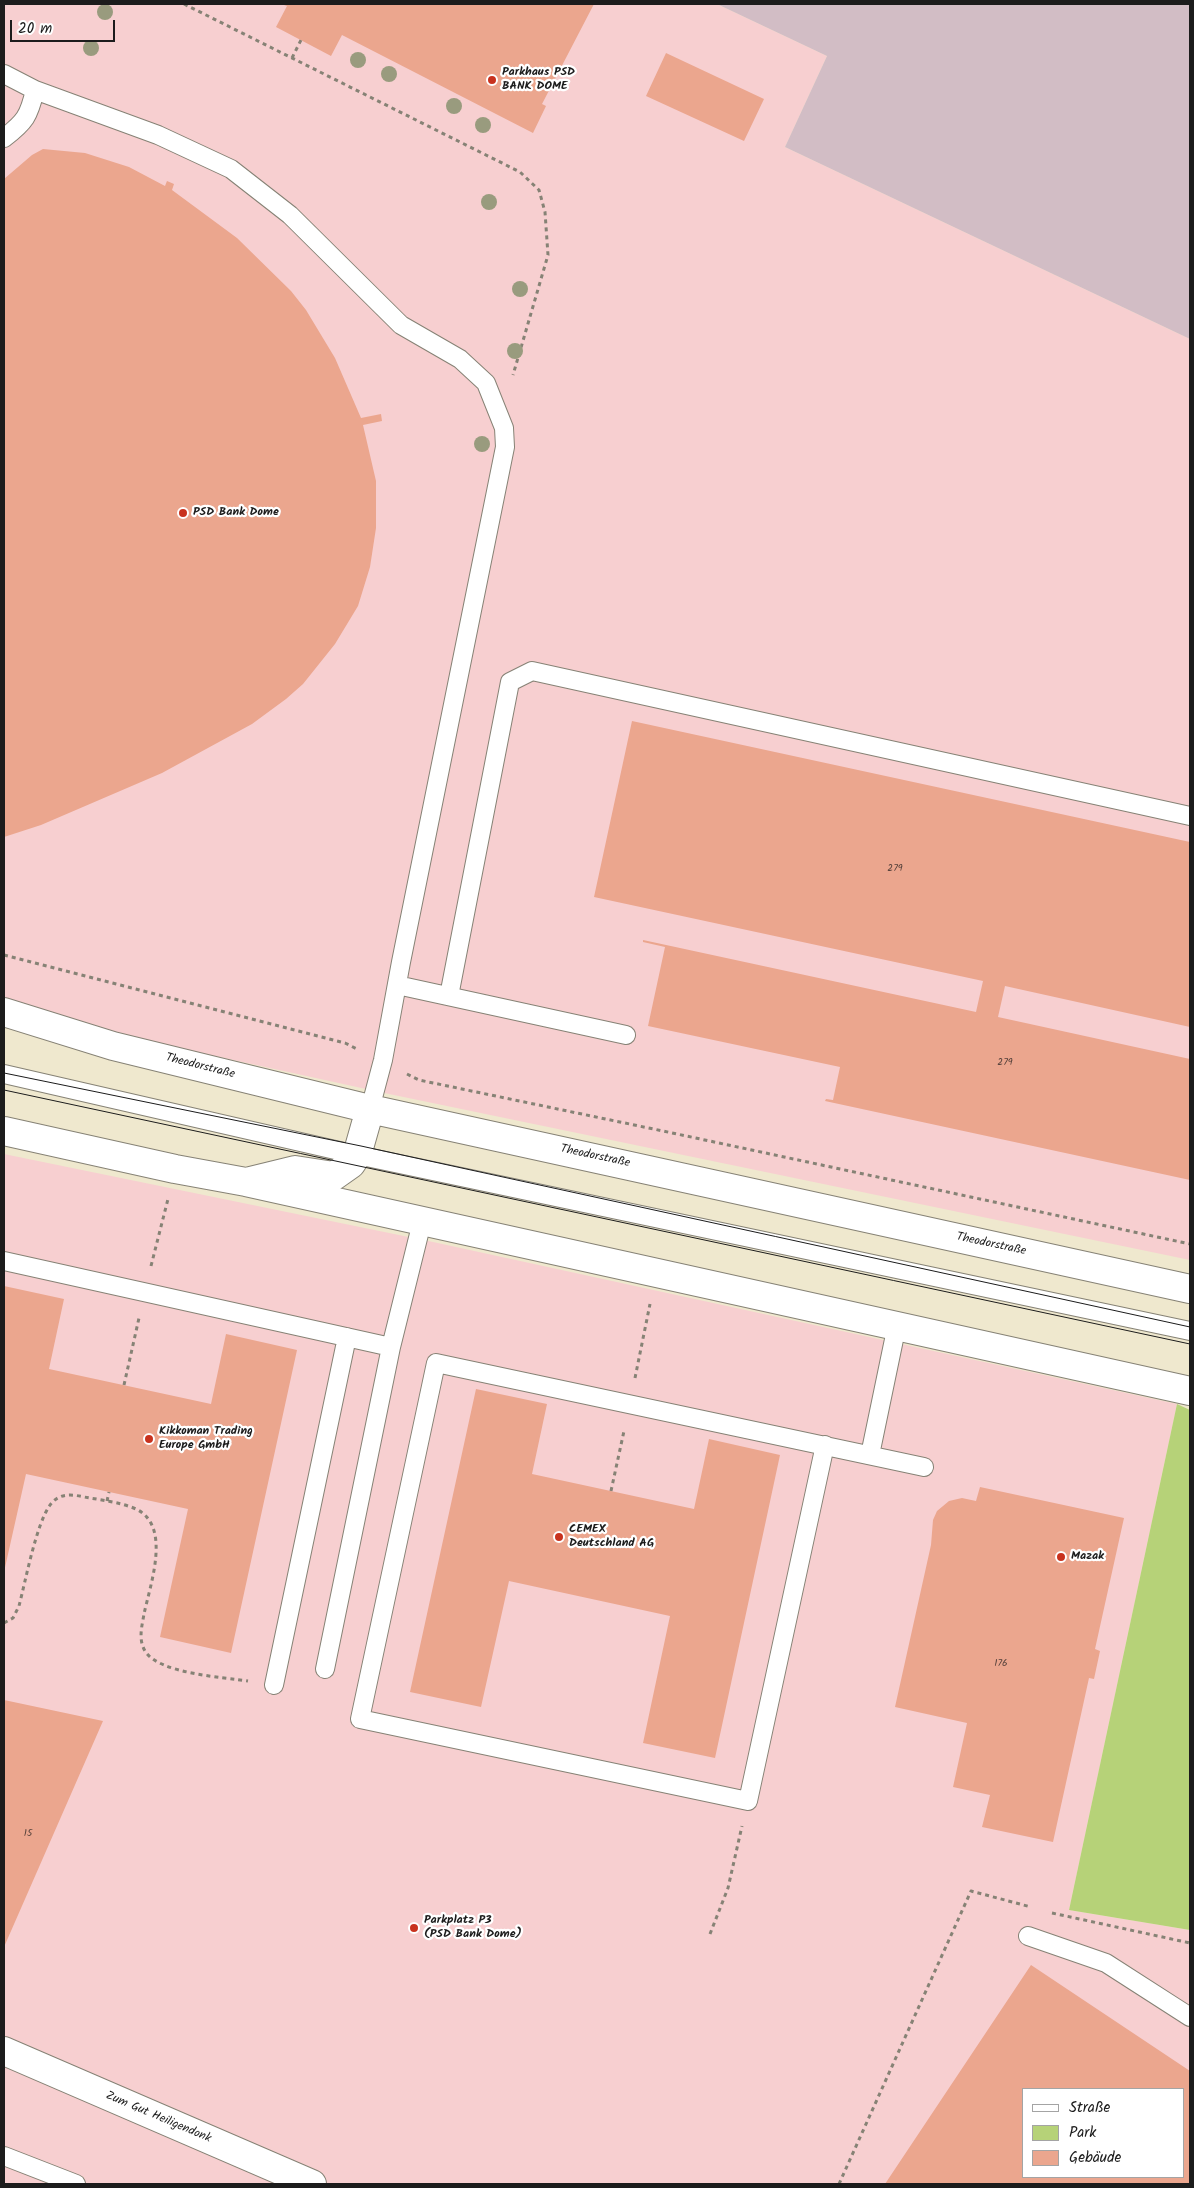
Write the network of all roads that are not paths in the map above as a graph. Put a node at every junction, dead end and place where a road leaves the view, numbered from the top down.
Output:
1 (4, 74) edge
2 (35, 90) junction
3 (4, 138) edge
4 (1190, 816) edge
5 (396, 985) junction
6 (449, 996) junction
7 (4, 1012) edge
8 (626, 1035) dead end
9 (4, 1074) edge
10 (370, 1109) junction
11 (4, 1131) edge
12 (357, 1155) junction
13 (246, 1182) junction
14 (422, 1222) junction
15 (4, 1261) edge
16 (1190, 1289) edge
17 (897, 1325) junction
18 (1190, 1331) edge
19 (347, 1337) junction
20 (391, 1347) junction
21 (1190, 1391) edge
22 (825, 1446) junction
23 (870, 1455) junction
24 (924, 1467) dead end
25 (325, 1669) dead end
26 (274, 1684) road end
27 (1028, 1936) dead end
28 (1190, 2017) edge
29 (4, 2051) edge
30 (4, 2156) edge
31 (76, 2184) edge
32 (312, 2184) edge

1 - 2 lane
2 - 3 lane
2 - 5 lane
4 - 6 lane
5 - 6 lane
5 - 10 lane
6 - 8 lane
7 - 10 main road, Theodorstraße
9 - 12 lane
10 - 12 main road
10 - 16 main road, Theodorstraße
11 - 13 main road
12 - 13 main road
12 - 18 lane
13 - 14 main road
14 - 17 main road
14 - 20 lane
15 - 19 lane
17 - 21 main road
17 - 23 lane
19 - 20 lane
19 - 26 lane
20 - 25 lane
22 - 22 lane
22 - 23 lane
23 - 24 lane
27 - 28 lane
29 - 32 main road, Zum Gut Heiligendonk
30 - 31 lane

